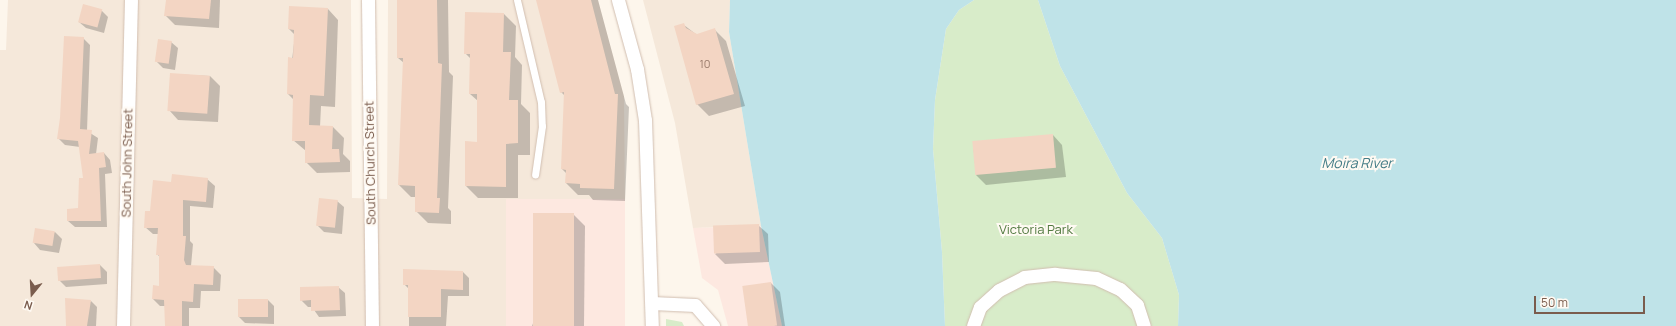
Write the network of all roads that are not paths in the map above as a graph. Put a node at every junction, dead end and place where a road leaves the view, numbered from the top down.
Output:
1 (131, 0) edge
2 (368, 0) edge
3 (517, 0) edge
4 (618, 0) edge
5 (535, 175) dead end
6 (652, 302) junction
7 (123, 326) edge
8 (372, 326) edge
9 (652, 326) edge
10 (713, 326) edge
11 (973, 326) edge
12 (1144, 326) edge

1 - 7 street, South John Street
2 - 8 street, South Church Street
3 - 5 lane
4 - 6 street
6 - 9 street
6 - 10 street
11 - 12 street

